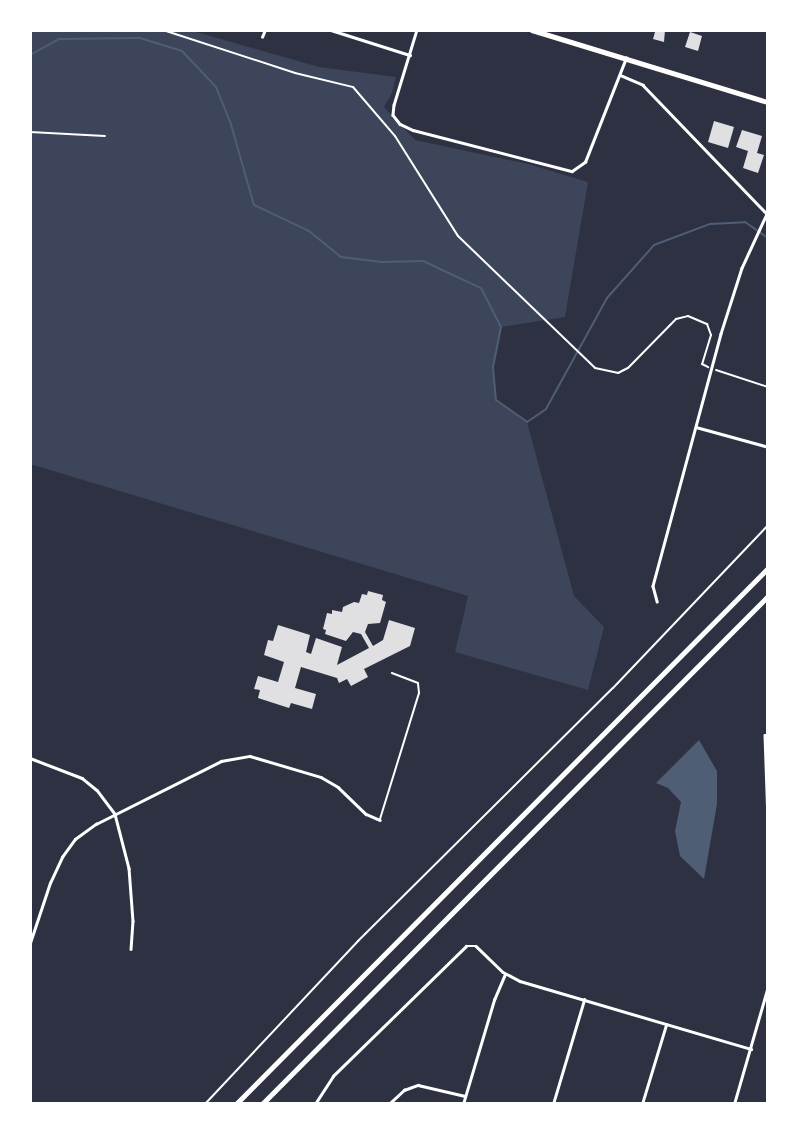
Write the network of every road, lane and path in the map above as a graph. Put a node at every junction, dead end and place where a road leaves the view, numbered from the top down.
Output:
1 (163, 30) edge
2 (265, 30) edge
3 (331, 30) edge
4 (417, 30) edge
5 (532, 30) edge
6 (262, 37) dead end
7 (410, 55) junction
8 (626, 58) junction
9 (620, 75) junction
10 (768, 102) edge
11 (30, 132) edge
12 (105, 136) dead end
13 (767, 214) edge
14 (712, 368) junction
15 (768, 387) edge
16 (696, 427) junction
17 (765, 446) dead end
18 (768, 525) edge
19 (768, 568) edge
20 (768, 596) edge
21 (657, 601) dead end
22 (392, 673) dead end
23 (765, 735) dead end
24 (30, 758) edge
25 (768, 799) edge
26 (115, 814) junction
27 (380, 820) joint
28 (768, 821) edge
29 (30, 943) edge
30 (131, 949) dead end
31 (506, 973) junction
32 (768, 986) edge
33 (584, 1000) junction
34 (666, 1025) junction
35 (751, 1048) junction
36 (465, 1096) junction
37 (205, 1104) edge
38 (236, 1104) edge
39 (262, 1104) edge
40 (315, 1104) edge
41 (389, 1104) edge
42 (463, 1104) edge
43 (553, 1104) edge
44 (642, 1104) edge
45 (734, 1104) edge

1 - 14 path
2 - 6 street
3 - 7 street
4 - 7 street
5 - 8 main road
7 - 9 street
8 - 9 street
8 - 10 main road
9 - 13 street
11 - 12 lane
13 - 14 street
14 - 15 path
14 - 16 street
16 - 17 street
16 - 21 street
18 - 37 path
19 - 38 main road
20 - 39 main road
22 - 27 lane
23 - 25 street
24 - 26 street
25 - 28 street
26 - 27 street
26 - 29 street
26 - 30 street
31 - 33 street
31 - 36 street
31 - 40 street
32 - 35 street
33 - 34 street
33 - 43 street
34 - 35 street
34 - 44 street
35 - 45 street
36 - 41 street
36 - 42 street

